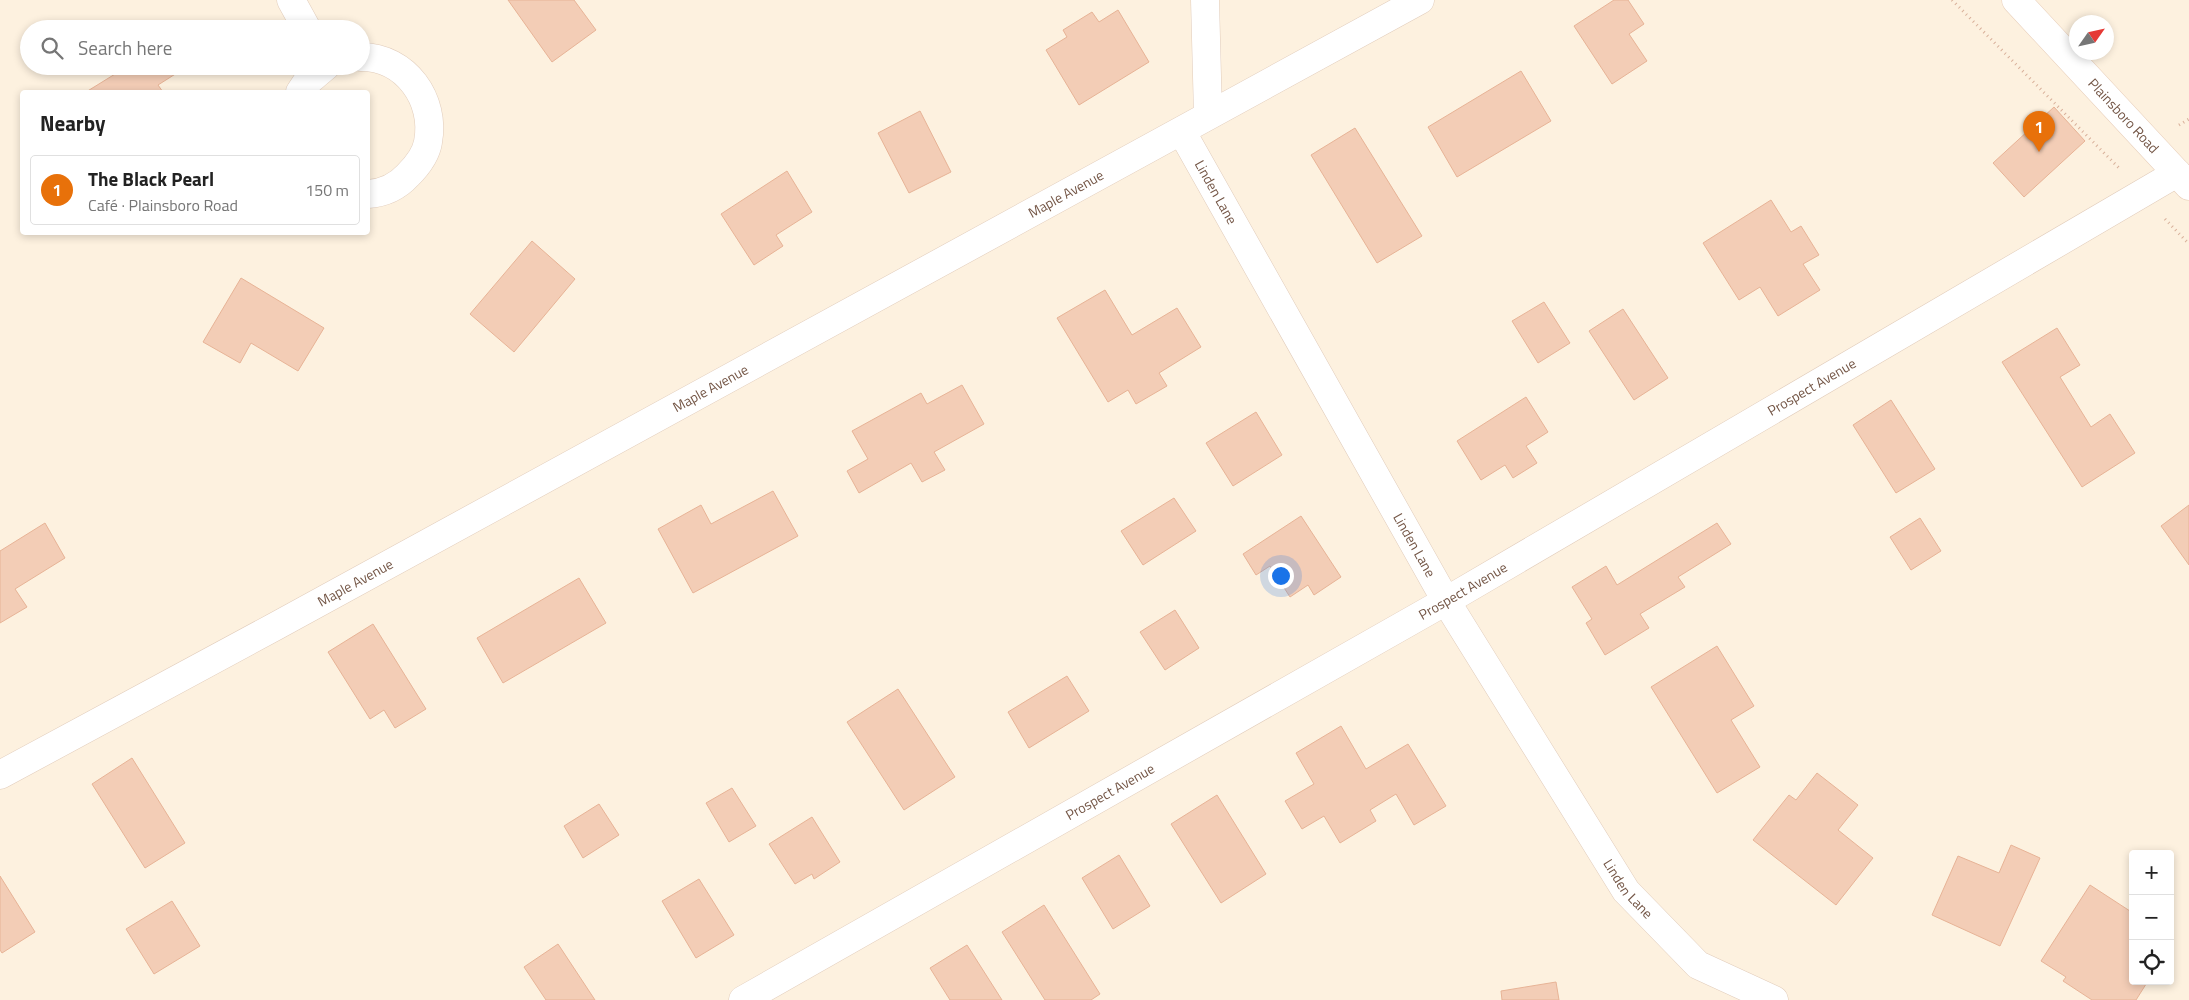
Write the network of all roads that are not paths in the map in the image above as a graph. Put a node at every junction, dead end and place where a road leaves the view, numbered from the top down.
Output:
1 (291, 0) edge
2 (1205, 0) edge
3 (1420, 0) edge
4 (2016, 0) edge
5 (302, 20) edge
6 (370, 57) edge
7 (315, 75) edge
8 (301, 90) edge
9 (1208, 116) junction
10 (1182, 132) junction
11 (2183, 180) edge
12 (370, 194) edge
13 (1446, 601) junction
14 (0, 775) edge
15 (1737, 992) edge
16 (743, 1000) edge
17 (1774, 1000) edge

1 - 5 street
2 - 9 street
3 - 9 street, Maple Avenue
4 - 11 street, Plainsboro Road
6 - 12 street
7 - 8 street
9 - 10 street, Maple Avenue
10 - 13 street, Linden Lane
10 - 14 street, Maple Avenue
11 - 13 street, Prospect Avenue
13 - 15 street, Linden Lane
13 - 16 street, Prospect Avenue
15 - 17 street, Linden Lane

